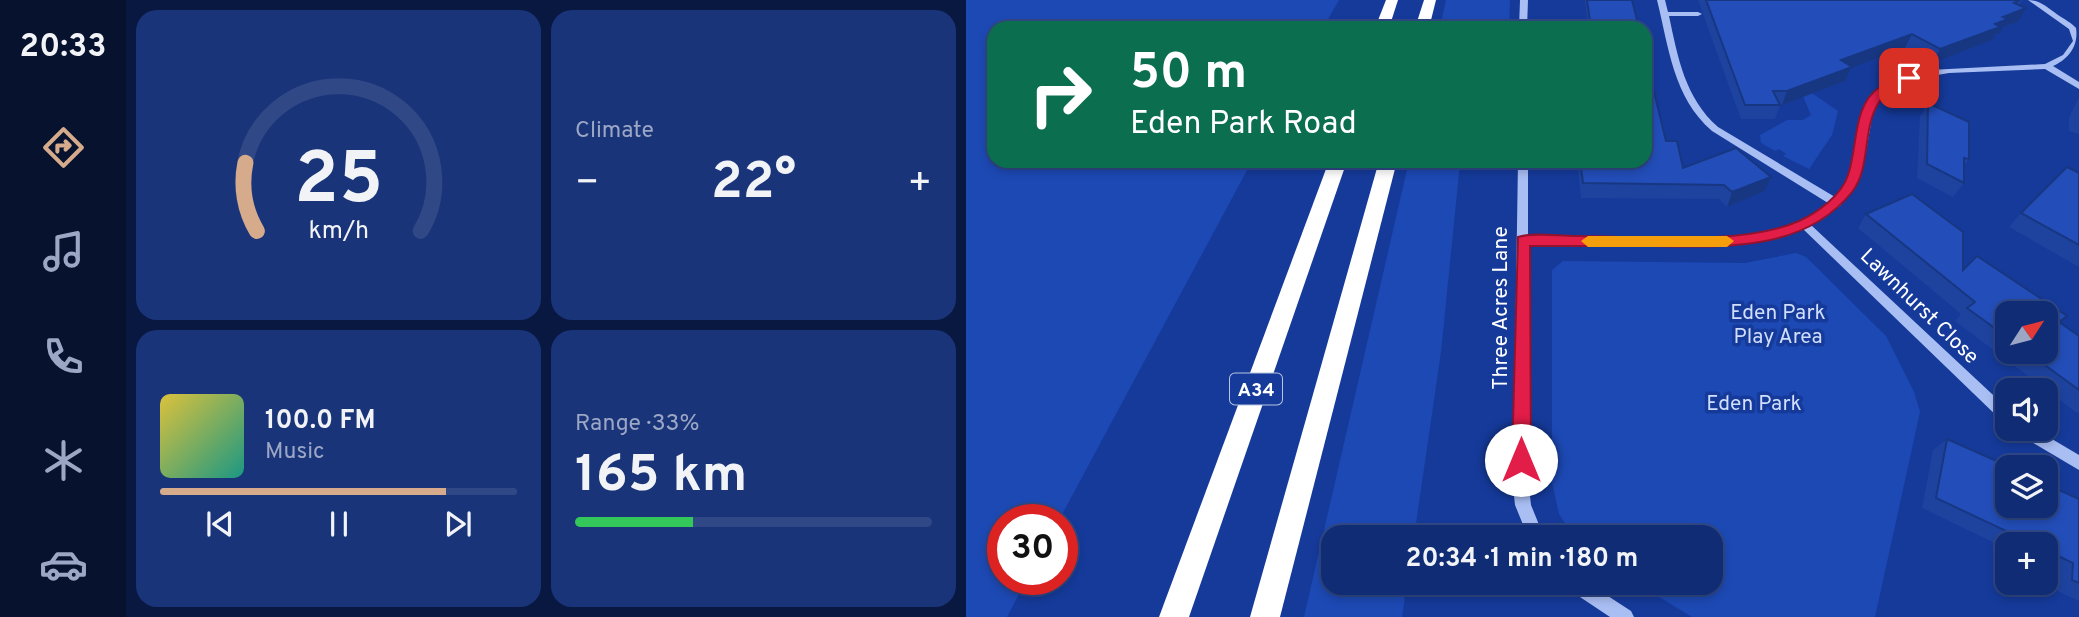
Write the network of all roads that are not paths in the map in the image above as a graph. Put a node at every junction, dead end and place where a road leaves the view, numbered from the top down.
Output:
1 (1392, 0) edge
2 (1430, 0) edge
3 (1524, 0) edge
4 (1661, 0) edge
5 (2032, 0) edge
6 (1698, 13) dead end
7 (1665, 14) junction
8 (1384, 21) edge
9 (1424, 21) edge
10 (1523, 21) edge
11 (2047, 66) junction
12 (2079, 86) edge
13 (1335, 168) edge
14 (1386, 168) edge
15 (1523, 168) edge
16 (1836, 203) junction
17 (1804, 225) junction
18 (1523, 241) junction
19 (1995, 406) edge
20 (2042, 441) edge
21 (2079, 463) edge
22 (1531, 525) edge
23 (1592, 595) edge
24 (1174, 617) edge
25 (1265, 617) edge
26 (1625, 617) edge

1 - 8 highway
2 - 9 highway
3 - 10 street
4 - 7 street
5 - 11 street
6 - 7 street
7 - 16 street
11 - 12 street
11 - 16 street
13 - 24 highway, A34
14 - 25 highway
15 - 18 street, Three Acres Lane
16 - 17 street
17 - 18 street
17 - 19 street, Lawnhurst Close
18 - 22 street, Three Acres Lane
20 - 21 street
23 - 26 street

